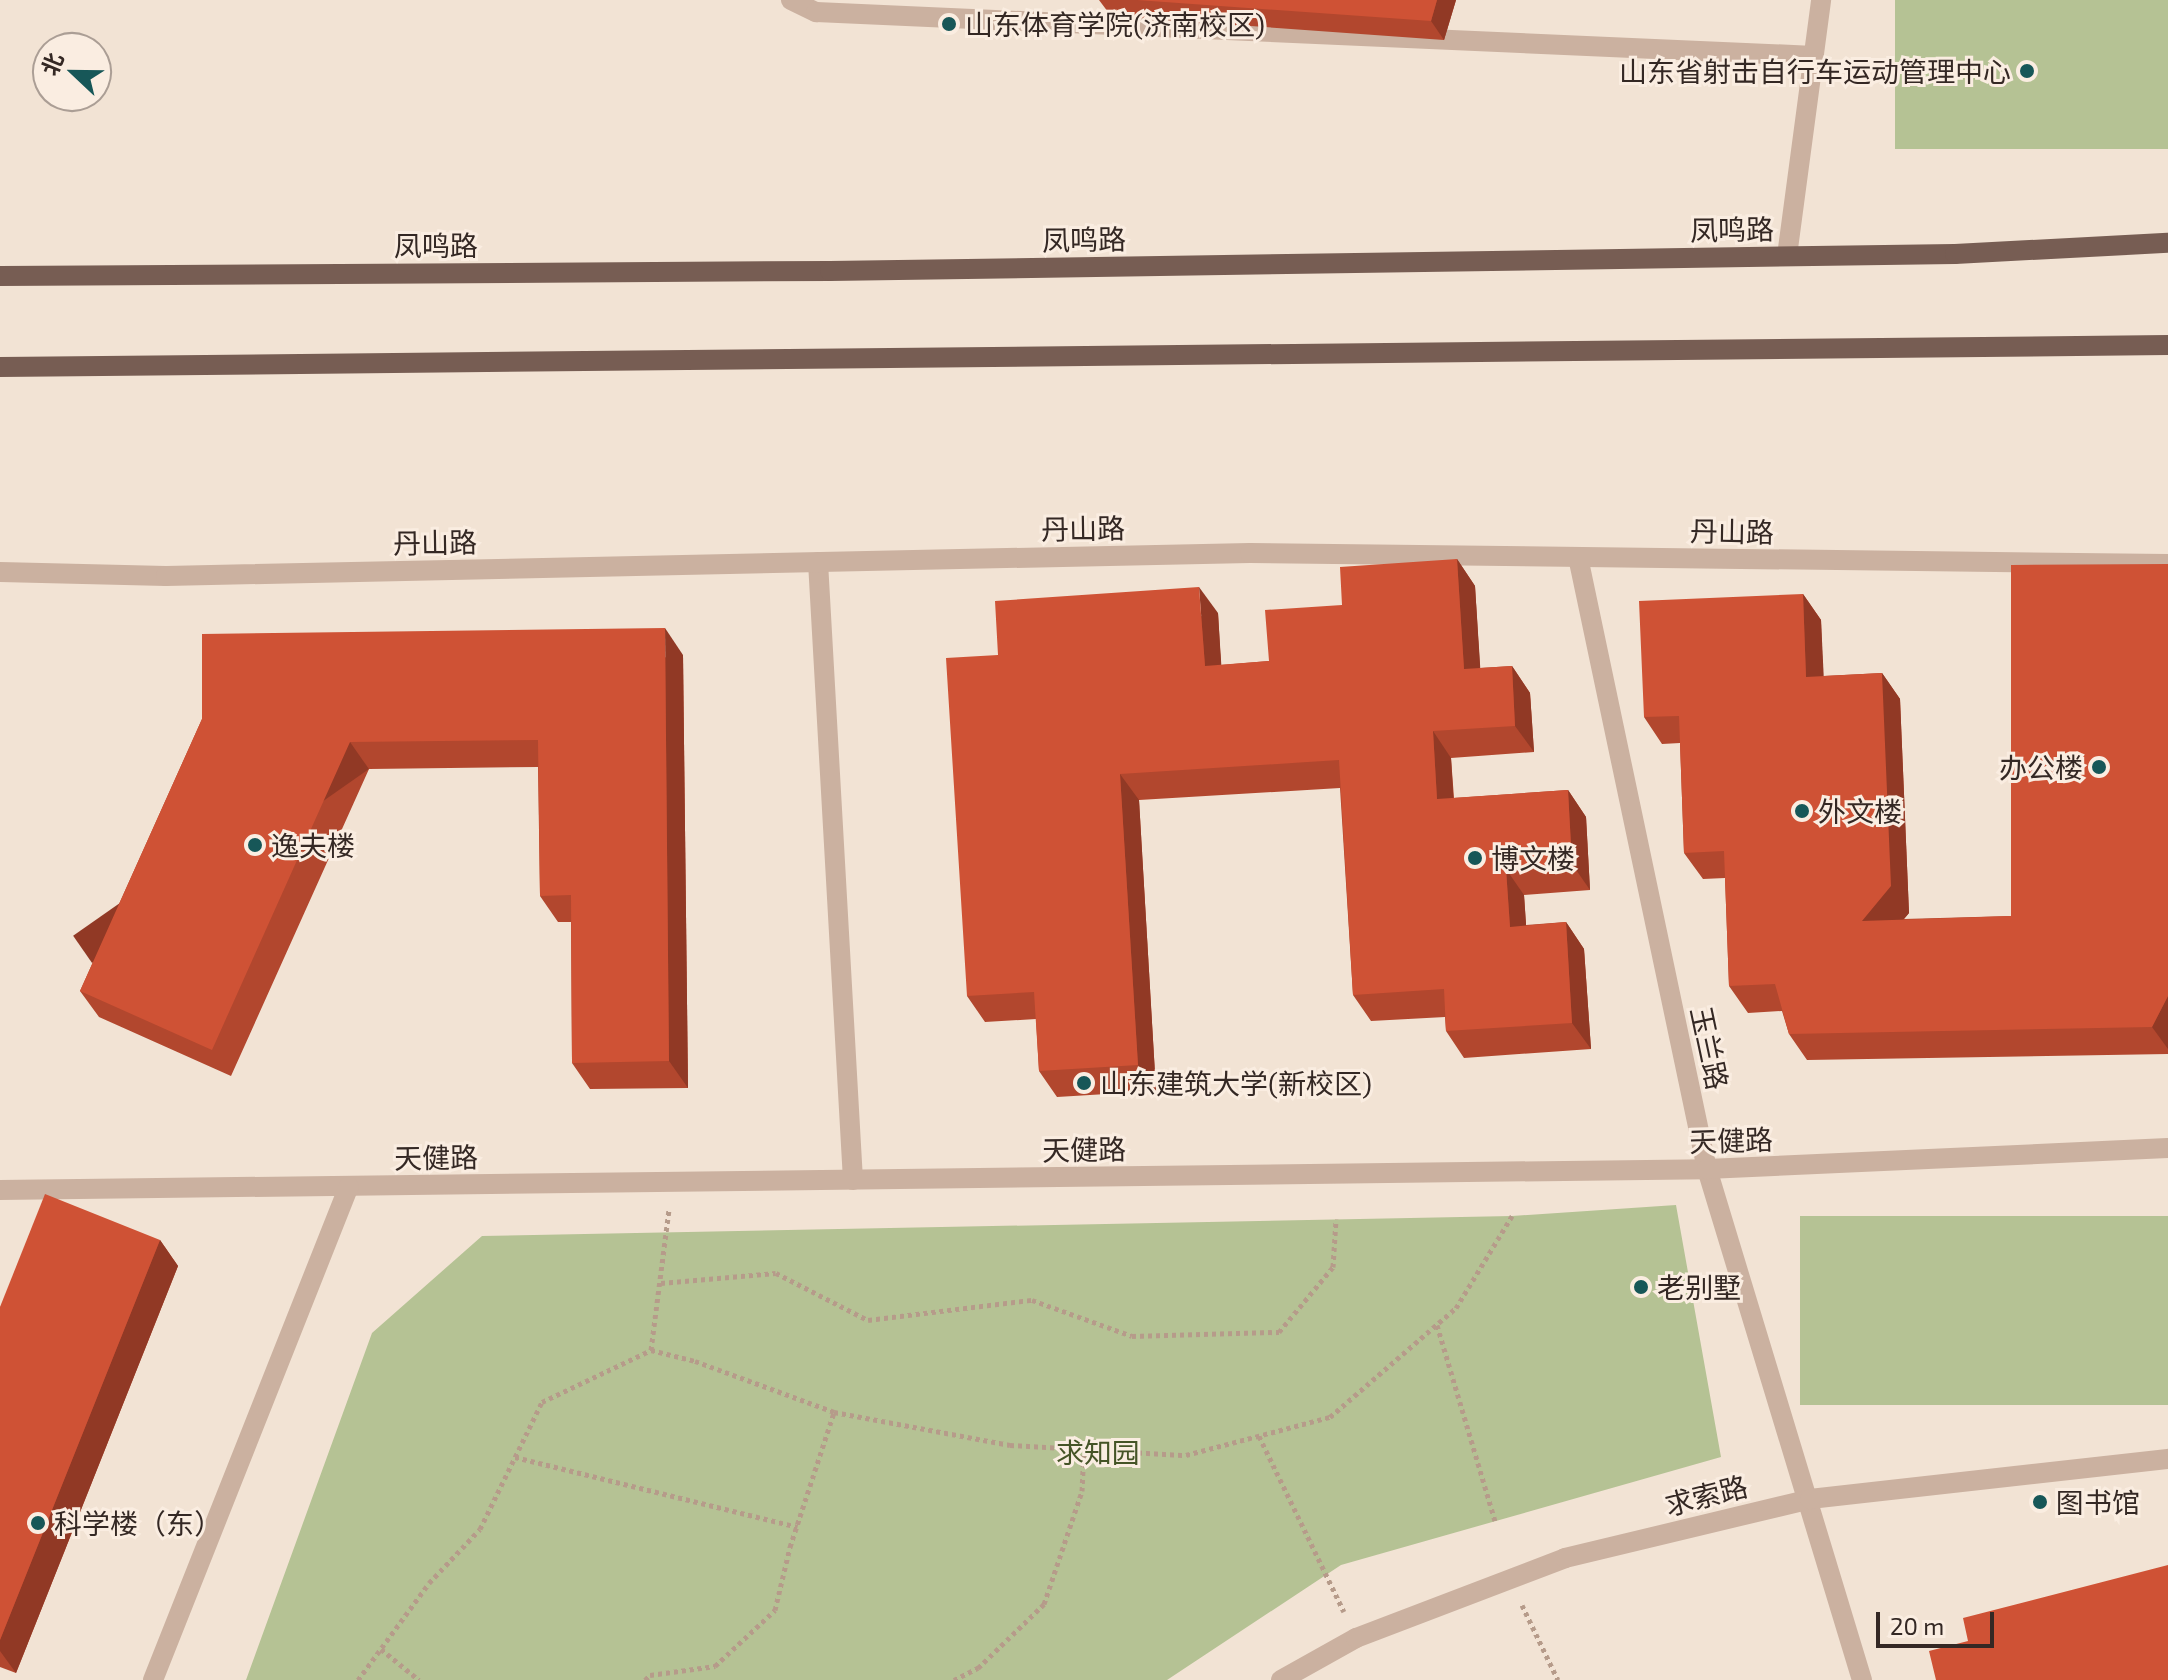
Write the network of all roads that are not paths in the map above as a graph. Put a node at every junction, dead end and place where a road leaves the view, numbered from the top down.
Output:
1 (791, 0) edge
2 (1821, 0) edge
3 (1814, 56) junction
4 (2168, 243) edge
5 (1787, 256) junction
6 (0, 276) edge
7 (2168, 345) edge
8 (0, 367) edge
9 (1578, 557) junction
10 (818, 562) junction
11 (2168, 564) edge
12 (0, 572) edge
13 (2168, 1148) edge
14 (1707, 1169) junction
15 (853, 1180) junction
16 (349, 1186) junction
17 (0, 1190) edge
18 (2168, 1459) edge
19 (1810, 1499) junction
20 (153, 1680) edge
21 (1281, 1680) edge
22 (1862, 1680) edge

1 - 3 street
2 - 3 street
3 - 5 street
4 - 5 main road, 凤鸣路
5 - 6 main road, 凤鸣路
7 - 8 main road
9 - 10 street, 丹山路
9 - 11 street, 丹山路
9 - 14 street, 玉兰路
10 - 12 street, 丹山路
10 - 15 street
13 - 14 street, 天健路
14 - 15 street, 天健路
14 - 19 street, 玉兰路
15 - 16 street, 天健路
16 - 17 street, 天健路
16 - 20 street
18 - 19 street, 求索路
19 - 21 street, 求索路
19 - 22 street, 玉兰路

